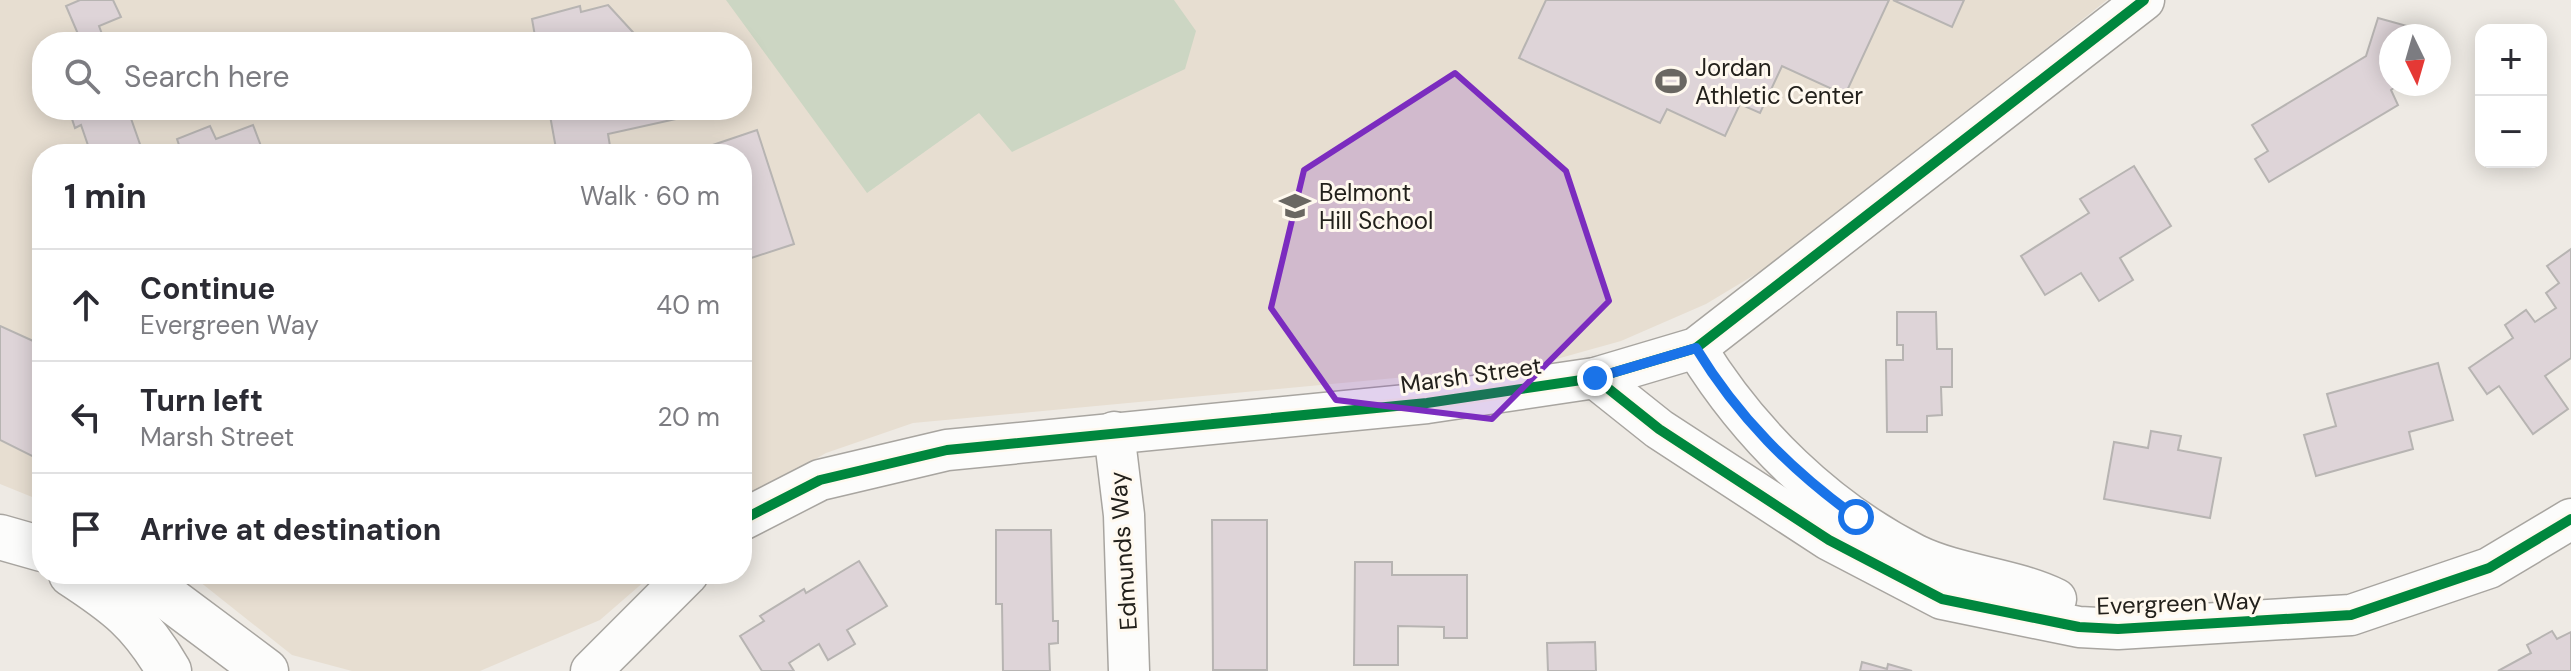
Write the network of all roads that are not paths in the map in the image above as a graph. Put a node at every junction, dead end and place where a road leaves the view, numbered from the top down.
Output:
1 (2144, 0) edge
2 (1696, 348) junction
3 (1595, 378) junction
4 (1114, 432) junction
5 (752, 515) edge
6 (2571, 519) edge
7 (87, 584) edge
8 (141, 584) edge
9 (678, 584) edge
10 (2118, 629) junction
11 (593, 666) edge
12 (169, 671) edge
13 (266, 671) edge
14 (1129, 671) edge

1 - 2 street, Marsh Street
2 - 3 street, Marsh Street
2 - 10 street, Evergreen Way
3 - 4 street, Marsh Street
3 - 10 street, Evergreen Way
4 - 5 street, Marsh Street
4 - 14 street, Edmunds Way
6 - 10 street, Evergreen Way
7 - 12 main road
8 - 13 main road
9 - 11 street

